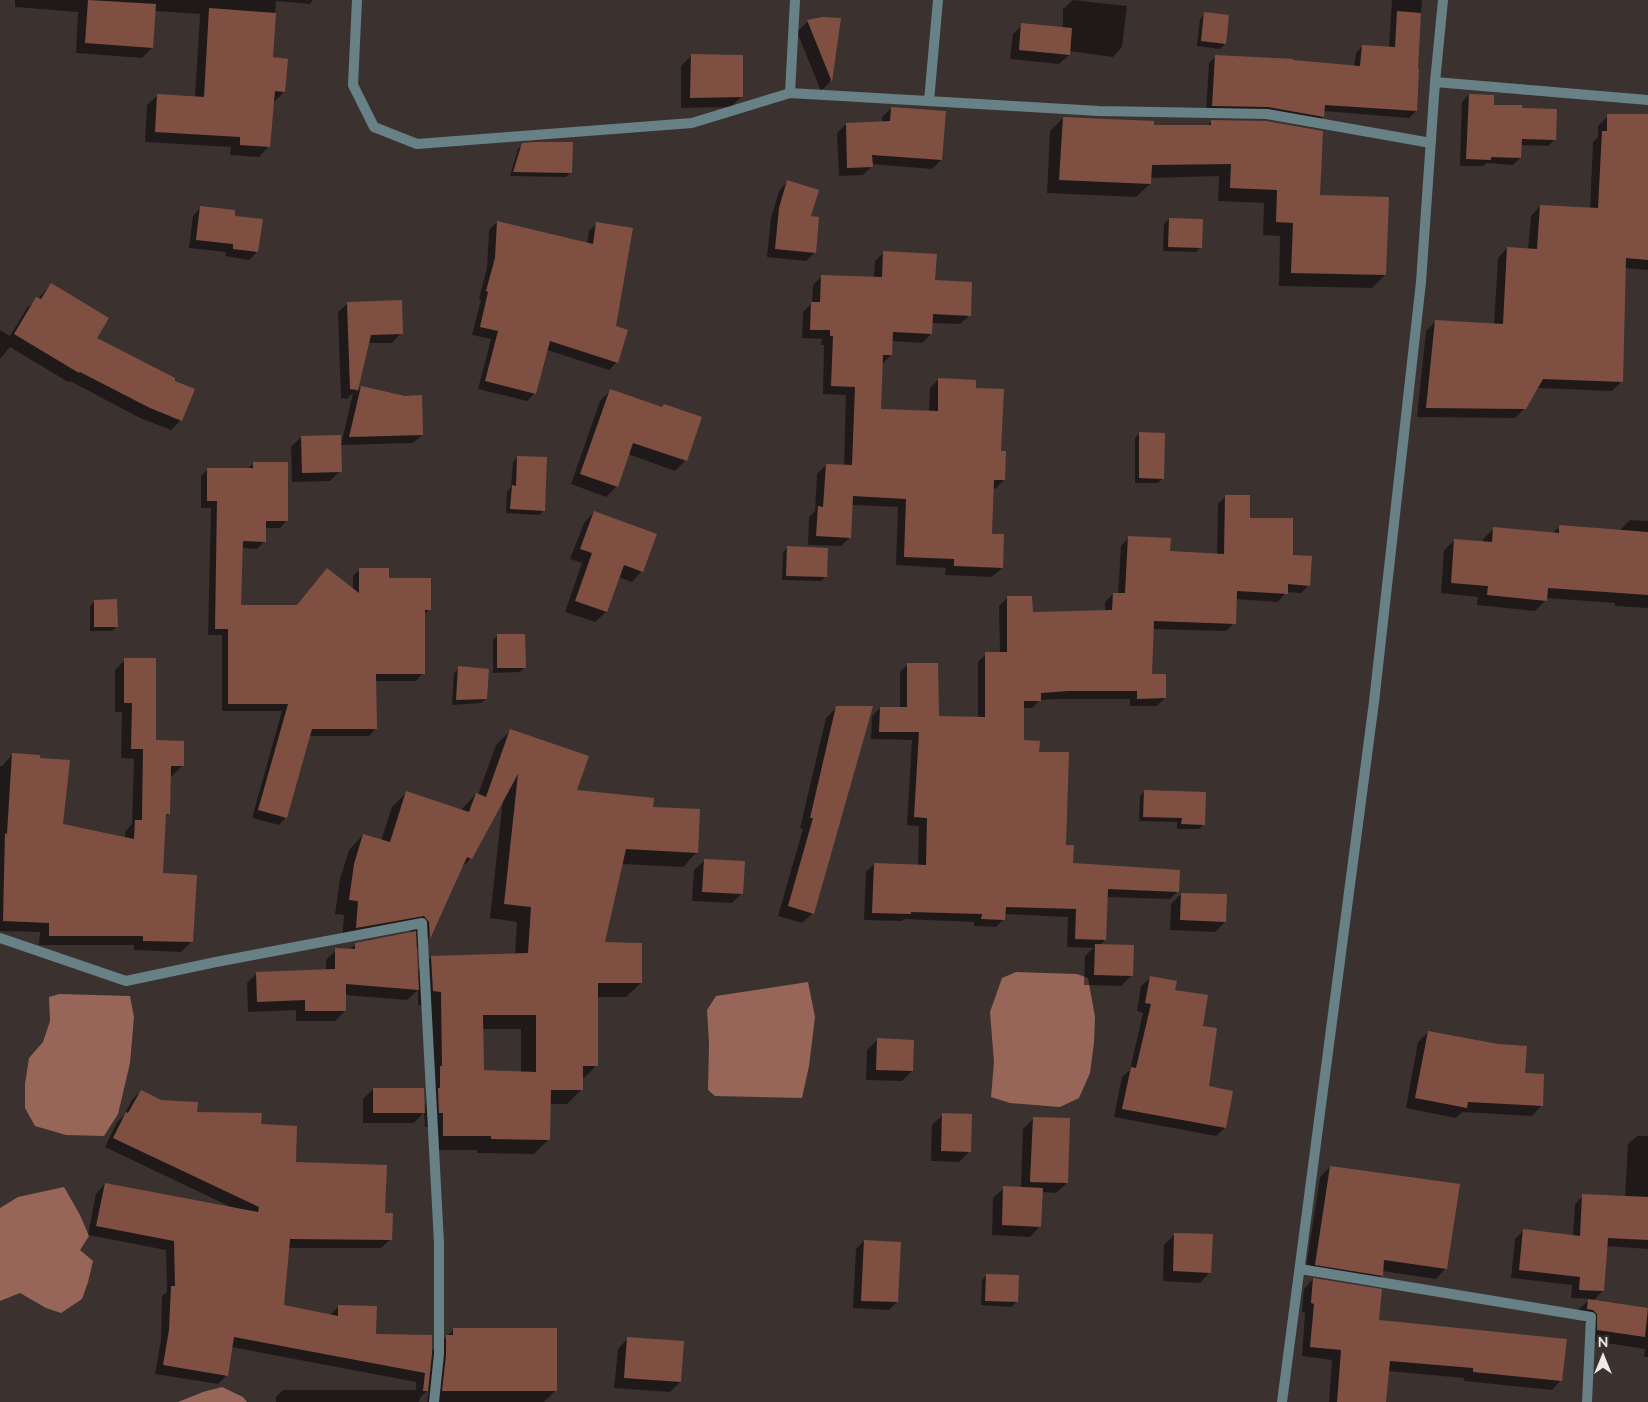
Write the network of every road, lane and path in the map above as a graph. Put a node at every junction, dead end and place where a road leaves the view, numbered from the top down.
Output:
1 (356, 0) edge
2 (795, 0) edge
3 (938, 0) edge
4 (1443, 0) edge
5 (1435, 82) junction
6 (790, 93) junction
7 (1648, 100) edge
8 (930, 101) junction
9 (1432, 143) junction
10 (0, 938) edge
11 (1300, 1269) junction
12 (434, 1402) edge
13 (1282, 1402) edge
14 (1587, 1402) edge

1 - 6 street
2 - 6 street
3 - 8 street
4 - 5 street
5 - 7 street
5 - 9 street
6 - 8 street
8 - 9 street
9 - 11 street
10 - 12 street
11 - 13 street
11 - 14 street

